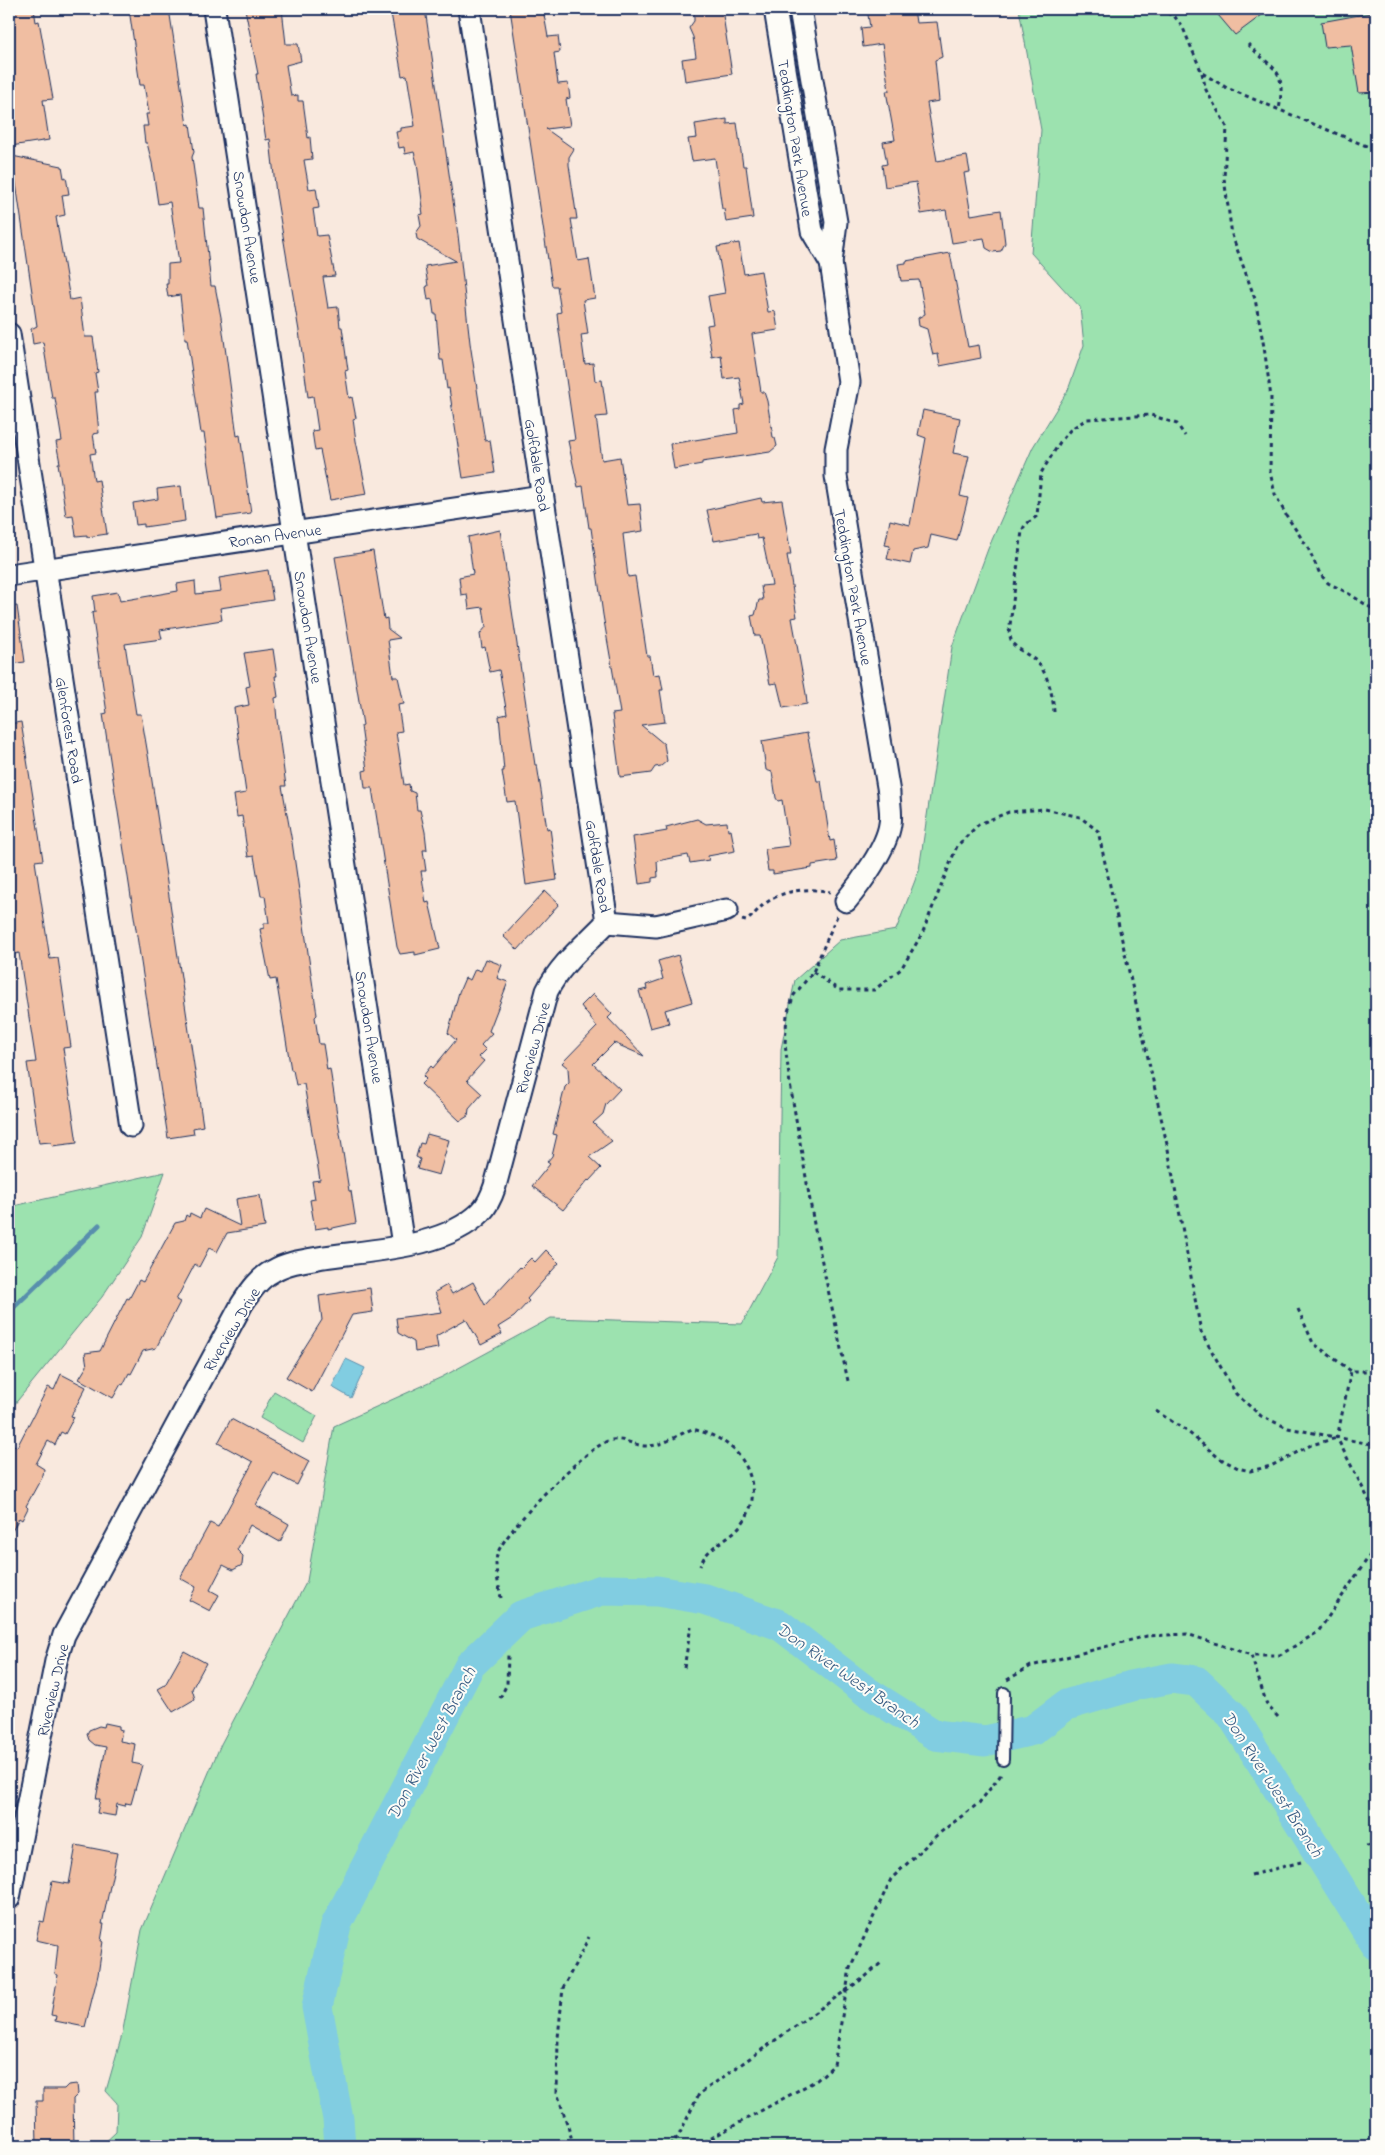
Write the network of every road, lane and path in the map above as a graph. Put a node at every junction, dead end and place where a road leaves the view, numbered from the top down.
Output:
1 (214, 9) edge
2 (469, 9) edge
3 (775, 9) edge
4 (800, 9) edge
5 (1160, 9) edge
6 (1248, 44) dead end
7 (1202, 73) junction
8 (1279, 110) junction
9 (1376, 150) edge
10 (831, 263) junction
11 (9, 334) edge
12 (1185, 436) dead end
13 (542, 496) junction
14 (295, 532) junction
15 (45, 569) junction
16 (9, 575) edge
17 (1376, 611) edge
18 (1054, 712) dead end
19 (846, 901) junction
20 (727, 910) joint
21 (607, 922) junction
22 (813, 972) junction
23 (131, 1126) dead end
24 (403, 1245) junction
25 (1298, 1309) dead end
26 (1351, 1371) junction
27 (1376, 1371) edge
28 (848, 1381) dead end
29 (1156, 1411) dead end
30 (1337, 1438) junction
31 (1376, 1445) edge
32 (700, 1566) dead end
33 (501, 1598) dead end
34 (691, 1626) dead end
35 (1250, 1655) junction
36 (508, 1656) dead end
37 (684, 1668) dead end
38 (1004, 1693) joint
39 (500, 1698) dead end
40 (1278, 1717) dead end
41 (1003, 1760) joint
42 (1376, 1845) edge
43 (1366, 1846) dead end
44 (1301, 1862) dead end
45 (1251, 1875) dead end
46 (9, 1898) edge
47 (588, 1937) dead end
48 (882, 1962) dead end
49 (845, 1991) junction
50 (574, 2146) edge
51 (670, 2146) edge
52 (697, 2146) edge

1 - 14 street, Snowdon Avenue
2 - 13 street, Golfdale Road
3 - 10 street, Teddington Park Avenue
4 - 10 street, Teddington Park Avenue
5 - 7 path
6 - 8 path
7 - 8 path
7 - 17 path
8 - 9 path
10 - 19 street, Teddington Park Avenue
11 - 15 street, Glenforest Road
12 - 18 path
13 - 14 street, Ronan Avenue
13 - 21 street, Golfdale Road
14 - 15 street, Ronan Avenue
14 - 24 street, Snowdon Avenue
15 - 16 street, Ronan Avenue
15 - 23 street, Glenforest Road
19 - 20 path
19 - 22 path
20 - 21 street
21 - 24 street, Riverview Drive
22 - 28 path
22 - 30 path
24 - 46 street, Riverview Drive
25 - 26 path
26 - 27 path
26 - 30 path
29 - 30 path
30 - 31 path
30 - 35 path
32 - 33 path
34 - 37 path
35 - 38 path
35 - 40 path
36 - 39 path
38 - 41 lane
41 - 49 path
42 - 43 path
44 - 45 path
47 - 50 path
48 - 49 path
49 - 51 path
49 - 52 path

